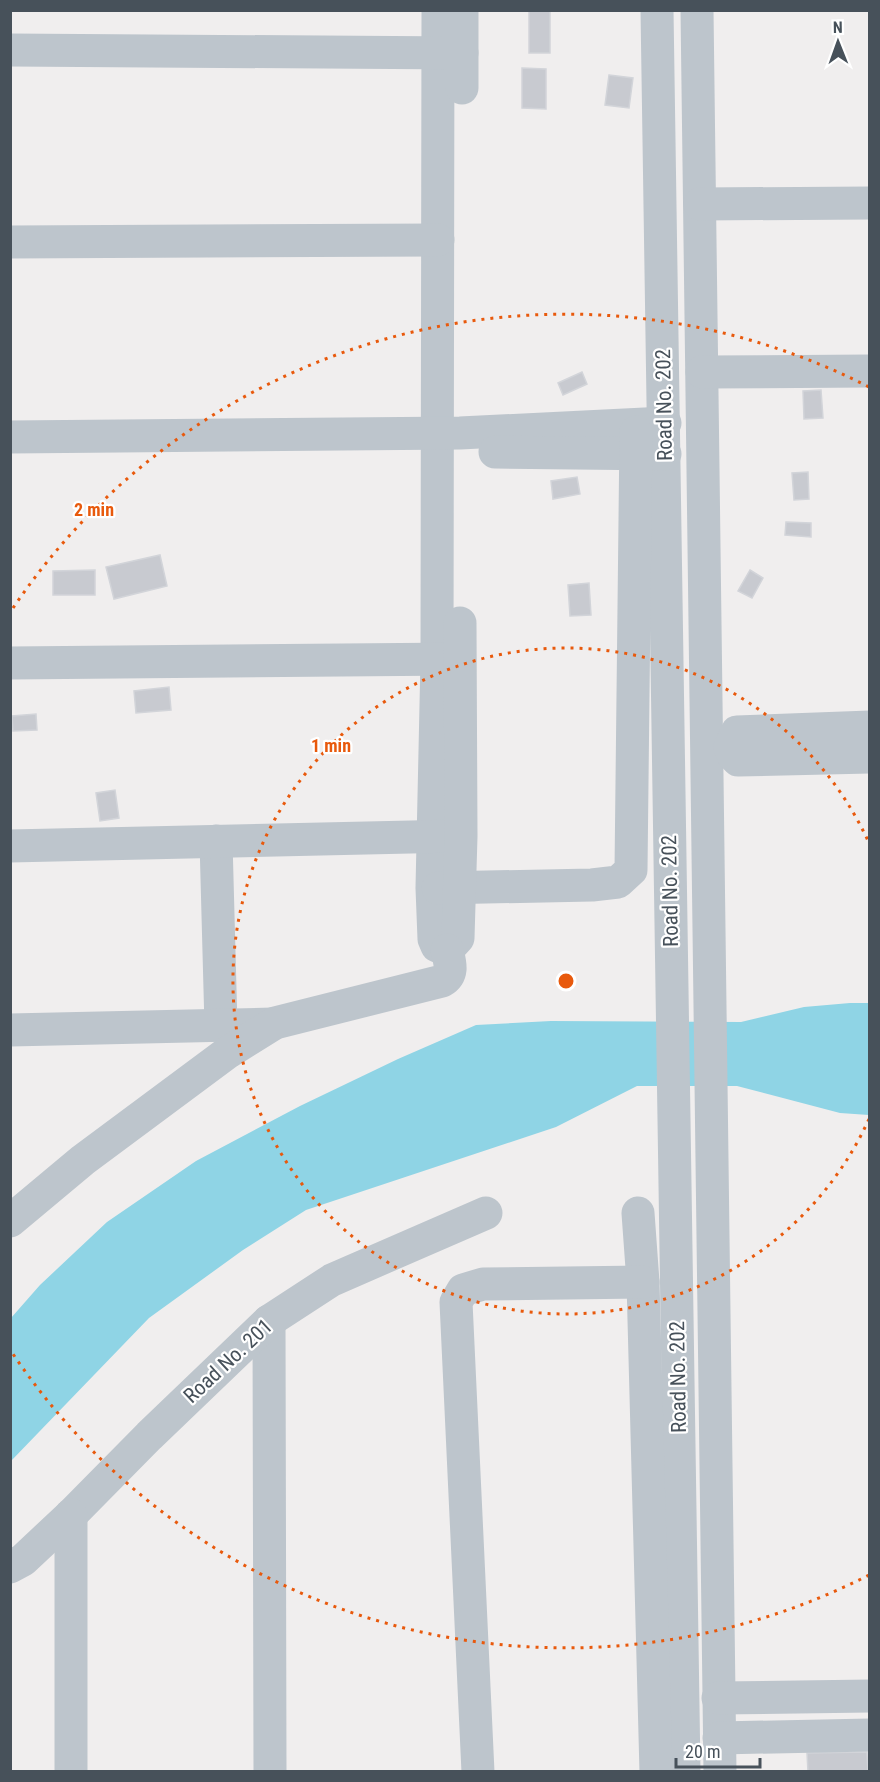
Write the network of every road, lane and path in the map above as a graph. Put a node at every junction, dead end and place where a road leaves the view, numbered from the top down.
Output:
1 (438, 10) edge
2 (462, 10) edge
3 (657, 10) edge
4 (697, 10) edge
5 (10, 50) edge
6 (451, 53) junction
7 (870, 203) edge
8 (700, 204) junction
9 (438, 240) junction
10 (10, 242) edge
11 (870, 371) edge
12 (702, 372) junction
13 (10, 436) edge
14 (650, 439) junction
15 (449, 442) junction
16 (10, 455) edge
17 (449, 659) junction
18 (10, 663) edge
19 (870, 727) edge
20 (870, 757) edge
21 (448, 836) junction
22 (216, 841) junction
23 (10, 846) edge
24 (446, 887) junction
25 (275, 1023) junction
26 (221, 1026) junction
27 (10, 1030) edge
28 (486, 1213) dead end
29 (638, 1213) dead end
30 (10, 1221) edge
31 (643, 1282) junction
32 (269, 1321) junction
33 (71, 1515) junction
34 (10, 1566) edge
35 (870, 1696) edge
36 (718, 1698) junction
37 (870, 1735) edge
38 (719, 1737) junction
39 (71, 1772) edge
40 (270, 1772) edge
41 (478, 1772) edge
42 (656, 1772) edge
43 (684, 1772) edge
44 (720, 1772) edge

1 - 6 street
2 - 6 street
3 - 14 street, Road No. 202
4 - 8 street, Road No. 202
5 - 6 street
6 - 9 street
6 - 15 street
7 - 8 street
8 - 12 street, Road No. 202
9 - 10 street
9 - 15 street
11 - 12 street
12 - 36 street, Road No. 202
13 - 15 street
14 - 15 street
14 - 24 street
14 - 43 street, Road No. 202
15 - 16 street
15 - 17 street
17 - 18 street
17 - 21 street
19 - 20 street
21 - 22 street
21 - 24 street
22 - 23 street
22 - 26 street
24 - 25 street
25 - 26 street
25 - 30 street
26 - 27 street
28 - 32 street, Road No. 201
29 - 31 street
31 - 41 street
31 - 42 street
32 - 33 street, Road No. 201
32 - 40 street
33 - 34 street, Road No. 201
33 - 39 street
35 - 36 street
36 - 38 street, Road No. 202
37 - 38 street
38 - 44 street, Road No. 202

